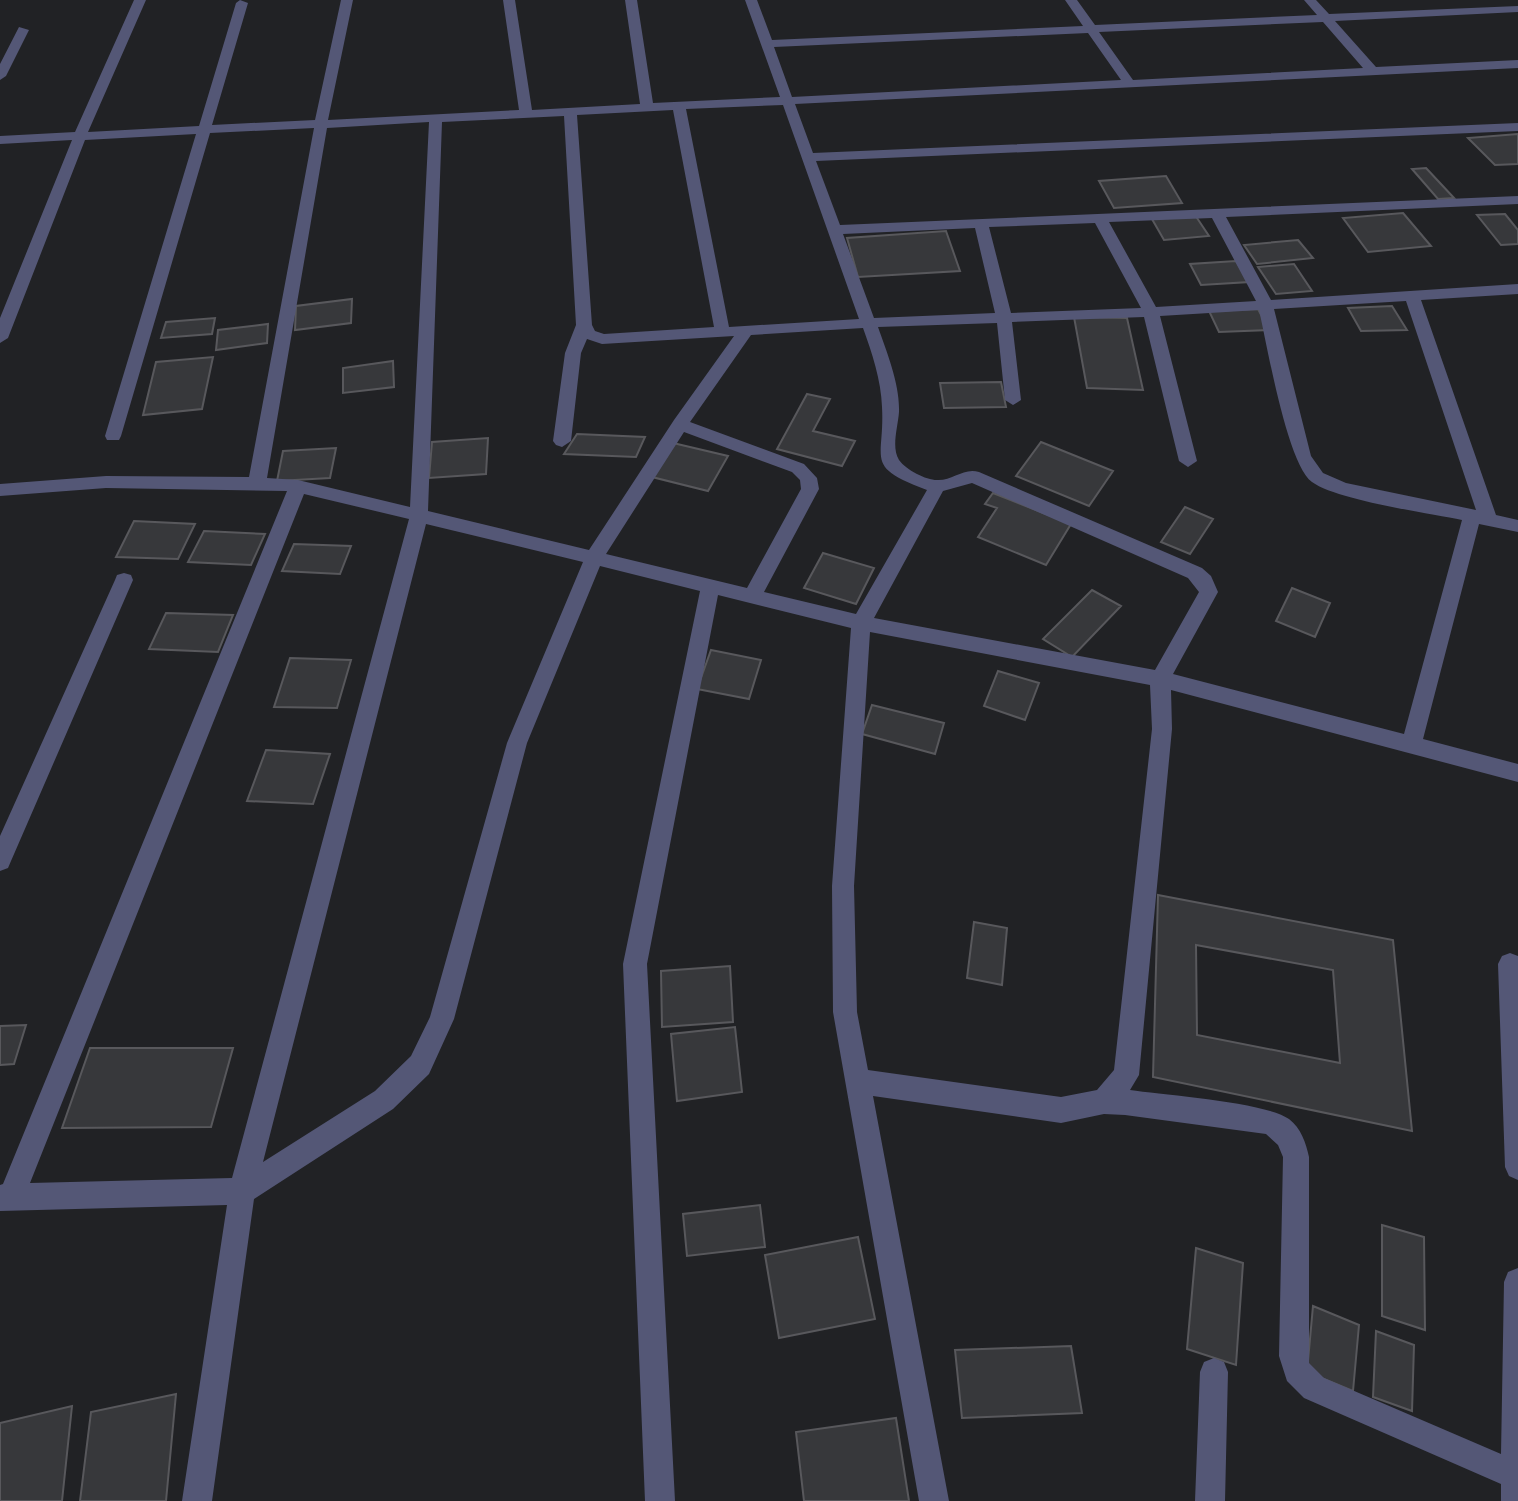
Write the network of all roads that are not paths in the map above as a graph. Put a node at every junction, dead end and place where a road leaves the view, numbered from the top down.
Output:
1 (140, 0) edge
2 (347, 0) edge
3 (509, 0) edge
4 (631, 0) edge
5 (751, 0) edge
6 (1071, 0) edge
7 (1310, 0) edge
8 (242, 3) dead end
9 (1518, 9) edge
10 (1326, 18) junction
11 (1091, 29) junction
12 (23, 30) dead end
13 (766, 44) junction
14 (1518, 64) edge
15 (1373, 71) junction
16 (0, 76) edge
17 (1129, 83) junction
18 (787, 100) junction
19 (679, 106) junction
20 (647, 107) junction
21 (570, 111) junction
22 (526, 114) junction
23 (436, 118) junction
24 (321, 124) junction
25 (1518, 127) edge
26 (205, 130) junction
27 (80, 136) junction
28 (0, 140) edge
29 (807, 157) junction
30 (1518, 200) edge
31 (1217, 213) junction
32 (1100, 219) junction
33 (981, 223) junction
34 (832, 230) junction
35 (1518, 289) edge
36 (1412, 295) junction
37 (1265, 303) junction
38 (1151, 312) junction
39 (1004, 317) junction
40 (869, 323) junction
41 (584, 325) junction
42 (722, 331) junction
43 (746, 331) junction
44 (0, 338) edge
45 (1013, 400) dead end
46 (680, 424) junction
47 (113, 436) dead end
48 (562, 441) dead end
49 (1188, 461) dead end
50 (257, 483) junction
51 (298, 486) junction
52 (937, 487) junction
53 (0, 490) edge
54 (419, 516) junction
55 (1480, 516) junction
56 (1518, 526) edge
57 (594, 558) junction
58 (124, 580) dead end
59 (710, 586) junction
60 (752, 596) junction
61 (861, 623) junction
62 (1160, 679) junction
63 (1412, 743) junction
64 (1518, 773) edge
65 (0, 861) edge
66 (1510, 964) dead end
67 (857, 1081) junction
68 (1104, 1101) junction
69 (1518, 1167) edge
70 (242, 1191) junction
71 (5, 1198) edge
72 (1518, 1282) edge
73 (1214, 1372) dead end
74 (1516, 1488) edge
75 (197, 1501) edge
76 (660, 1501) edge
77 (934, 1501) edge
78 (1210, 1501) edge

1 - 27 street
2 - 24 street
3 - 22 street
4 - 20 street
5 - 13 street
6 - 11 street
7 - 10 street
8 - 26 street
9 - 10 street
10 - 11 street
10 - 15 street
11 - 13 street
11 - 17 street
12 - 16 street
13 - 18 street
14 - 15 street
15 - 17 street
17 - 18 street
18 - 19 street
18 - 29 street
19 - 20 street
19 - 42 street
20 - 21 street
21 - 22 street
21 - 41 street
22 - 23 street
23 - 24 street
23 - 54 street
24 - 26 street
24 - 50 street
25 - 29 street
26 - 27 street
26 - 47 street
27 - 28 street
27 - 44 street
29 - 34 street
30 - 31 street
31 - 32 street
31 - 37 street
32 - 33 street
32 - 38 street
33 - 34 street
33 - 39 street
34 - 40 street
35 - 36 street
36 - 37 street
36 - 55 street
37 - 38 street
37 - 55 street
38 - 39 street
38 - 49 street
39 - 40 street
39 - 45 street
40 - 43 street
40 - 52 street
41 - 42 street
41 - 48 street
42 - 43 street
43 - 46 street
46 - 57 street
46 - 60 street
50 - 51 street
50 - 53 street
51 - 54 street
51 - 71 street
52 - 61 street
52 - 62 street
54 - 57 street
54 - 70 street
55 - 56 street
55 - 63 street
57 - 59 street
57 - 70 street
58 - 65 street
59 - 60 street
59 - 76 street
60 - 61 street
61 - 62 street
61 - 67 street
62 - 63 street
62 - 68 street
63 - 64 street
66 - 69 street
67 - 68 street
67 - 77 street
68 - 74 street
70 - 71 street
70 - 75 street
72 - 74 street
73 - 78 street

